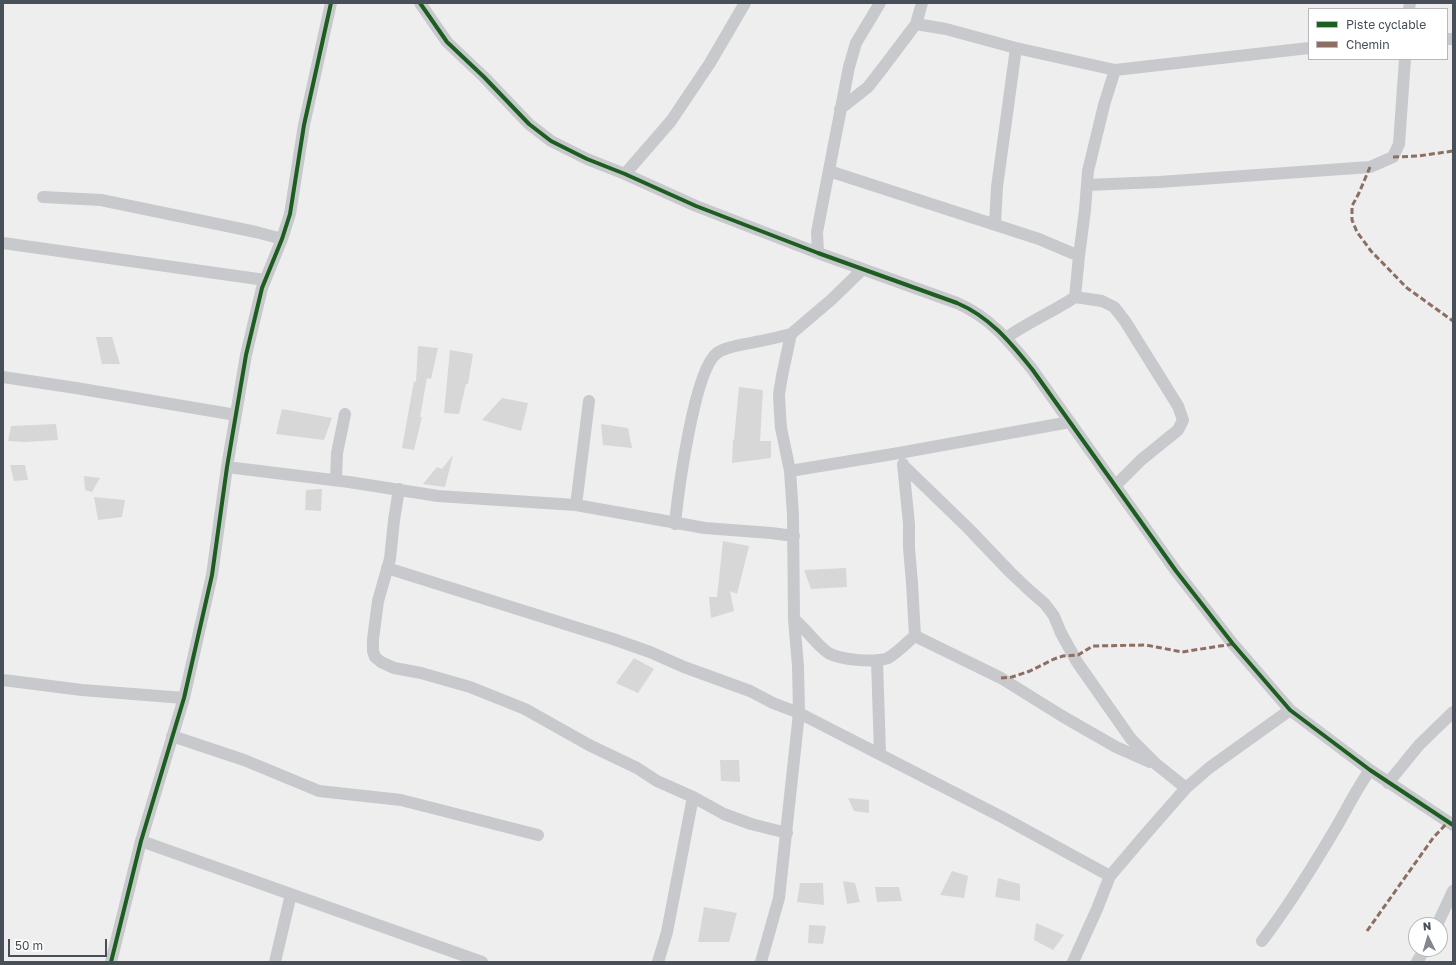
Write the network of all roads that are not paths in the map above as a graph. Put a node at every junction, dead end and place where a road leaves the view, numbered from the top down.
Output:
1 (330, 3) edge
2 (420, 3) edge
3 (745, 3) edge
4 (880, 3) edge
5 (922, 3) edge
6 (916, 24) junction
7 (1016, 48) junction
8 (1308, 48) edge
9 (1405, 60) edge
10 (1115, 70) junction
11 (840, 109) junction
12 (829, 171) junction
13 (625, 174) junction
14 (1087, 184) junction
15 (43, 197) dead end
16 (995, 224) junction
17 (282, 239) junction
18 (3, 243) edge
19 (818, 253) junction
20 (1079, 256) junction
21 (863, 269) junction
22 (265, 280) junction
23 (1075, 297) junction
24 (791, 334) junction
25 (1006, 338) junction
26 (3, 377) edge
27 (589, 401) dead end
28 (230, 414) dead end
29 (345, 414) dead end
30 (1070, 422) junction
31 (899, 453) junction
32 (227, 467) junction
33 (905, 467) junction
34 (790, 471) junction
35 (336, 480) junction
36 (1116, 485) junction
37 (400, 490) junction
38 (576, 505) junction
39 (675, 524) junction
40 (794, 536) junction
41 (387, 568) junction
42 (794, 619) junction
43 (914, 636) junction
44 (877, 660) junction
45 (3, 680) edge
46 (184, 698) junction
47 (1290, 710) junction
48 (799, 713) junction
49 (1453, 713) edge
50 (172, 736) junction
51 (880, 754) junction
52 (1156, 764) junction
53 (1370, 770) junction
54 (1388, 783) junction
55 (1186, 788) junction
56 (693, 797) junction
57 (1453, 825) edge
58 (787, 833) junction
59 (538, 835) dead end
60 (141, 841) junction
61 (1110, 876) junction
62 (1453, 891) edge
63 (291, 894) junction
64 (1441, 917) edge
65 (1262, 942) dead end
66 (111, 962) edge
67 (275, 962) edge
68 (482, 962) edge
69 (658, 962) edge
70 (762, 962) edge
71 (1073, 962) edge

1 - 17 street
2 - 13 street
3 - 13 street
4 - 11 street
5 - 6 street
6 - 7 street
6 - 11 street
7 - 10 street
7 - 16 street
8 - 10 street
9 - 14 street
10 - 14 street
11 - 12 street
12 - 16 street
12 - 19 street
13 - 19 street
14 - 20 street
15 - 17 street
16 - 20 street
17 - 22 street
18 - 22 street
19 - 21 street
20 - 23 street
21 - 24 street
21 - 25 street
22 - 32 street
23 - 25 street
23 - 36 street
24 - 34 street
24 - 39 street
25 - 30 street
26 - 28 street
27 - 38 street
29 - 35 street
30 - 31 street
30 - 36 street
31 - 33 street
31 - 34 street
32 - 35 street
32 - 46 street
33 - 43 street
33 - 52 street
34 - 40 street
35 - 37 street
36 - 47 street
37 - 38 street
37 - 41 street
38 - 39 street
39 - 40 street
40 - 42 street
41 - 48 street
41 - 56 street
42 - 44 street
42 - 48 street
43 - 44 street
43 - 52 street
44 - 51 street
45 - 46 street
46 - 50 street
47 - 53 street
47 - 55 street
48 - 51 street
48 - 58 street
49 - 54 street
50 - 59 street
50 - 60 street
51 - 61 street
52 - 55 street
53 - 54 street
53 - 65 street
54 - 57 street
55 - 61 street
56 - 58 street
56 - 69 street
58 - 70 street
60 - 63 street
60 - 66 street
61 - 71 street
62 - 64 street
63 - 67 street
63 - 68 street

